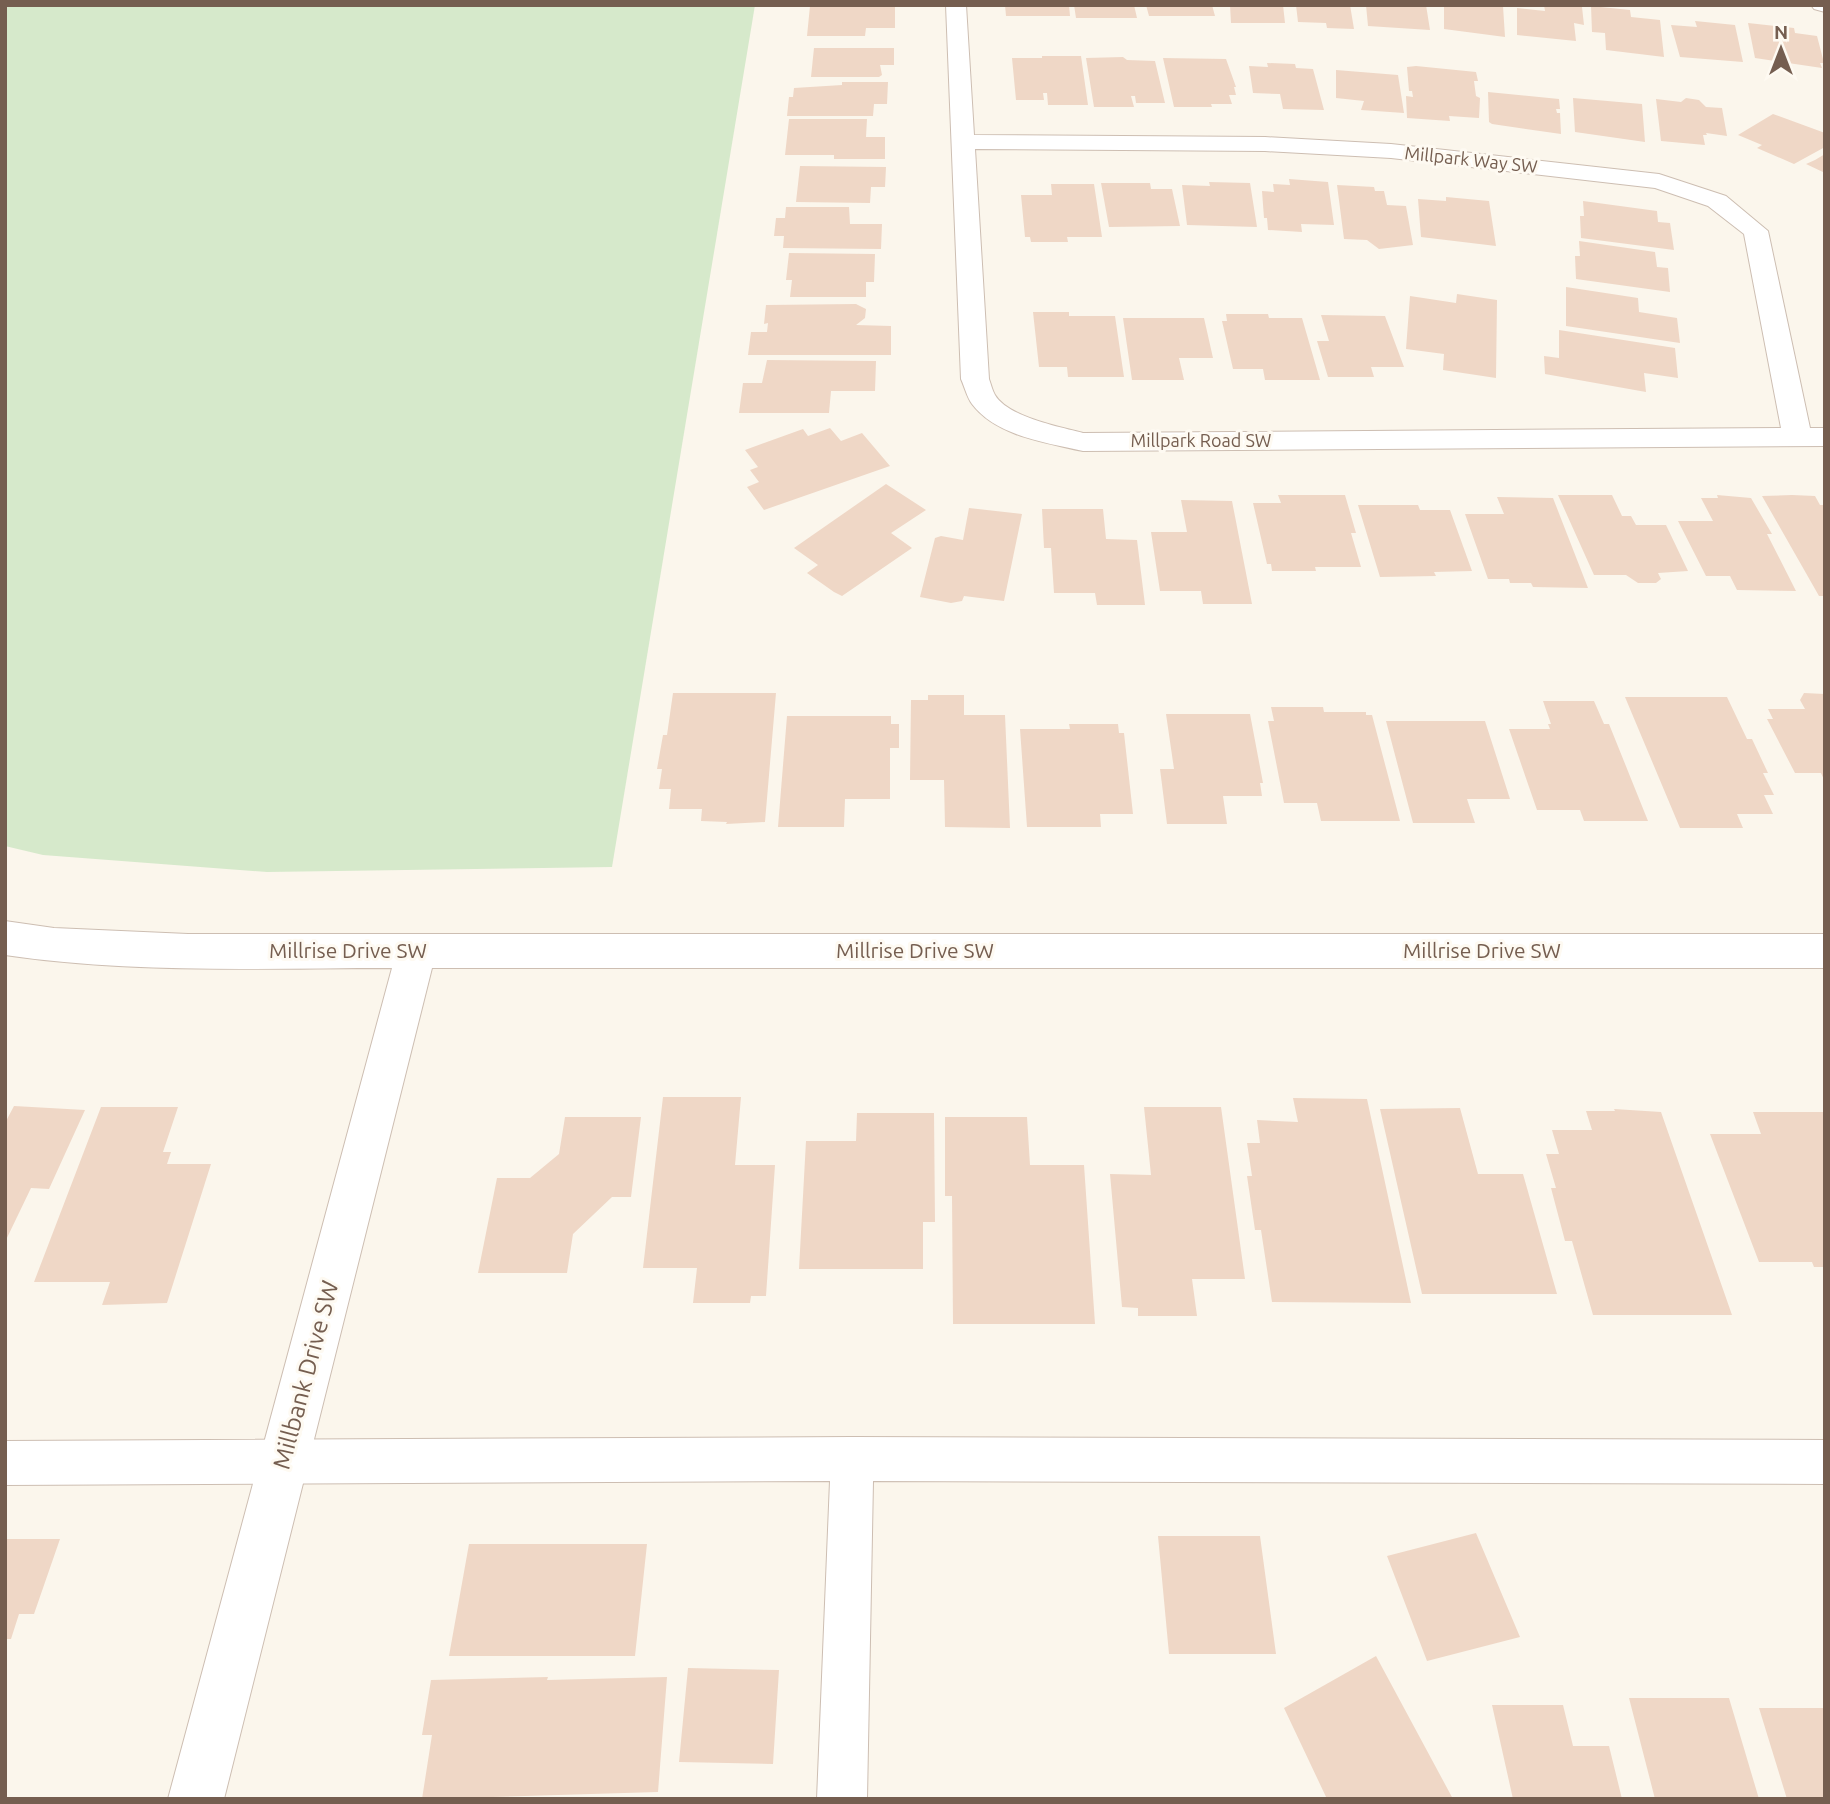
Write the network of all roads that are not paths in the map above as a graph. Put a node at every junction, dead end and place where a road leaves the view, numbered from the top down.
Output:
1 (956, 5) edge
2 (962, 142) junction
3 (1797, 437) junction
4 (1825, 437) edge
5 (5, 939) edge
6 (416, 951) junction
7 (1825, 951) edge
8 (852, 1459) junction
9 (283, 1462) junction
10 (1825, 1462) edge
11 (5, 1463) edge
12 (196, 1799) edge
13 (842, 1799) edge

1 - 2 street, Millpark Road SW
2 - 3 street, Millpark Way SW
2 - 3 street, Millpark Road SW
3 - 4 street, Millpark Road SW
5 - 6 street, Millrise Drive SW
6 - 7 street, Millrise Drive SW
6 - 9 street, Millbank Drive SW
8 - 9 lane
8 - 10 lane
8 - 13 lane
9 - 11 lane
9 - 12 street, Millbank Drive SW

